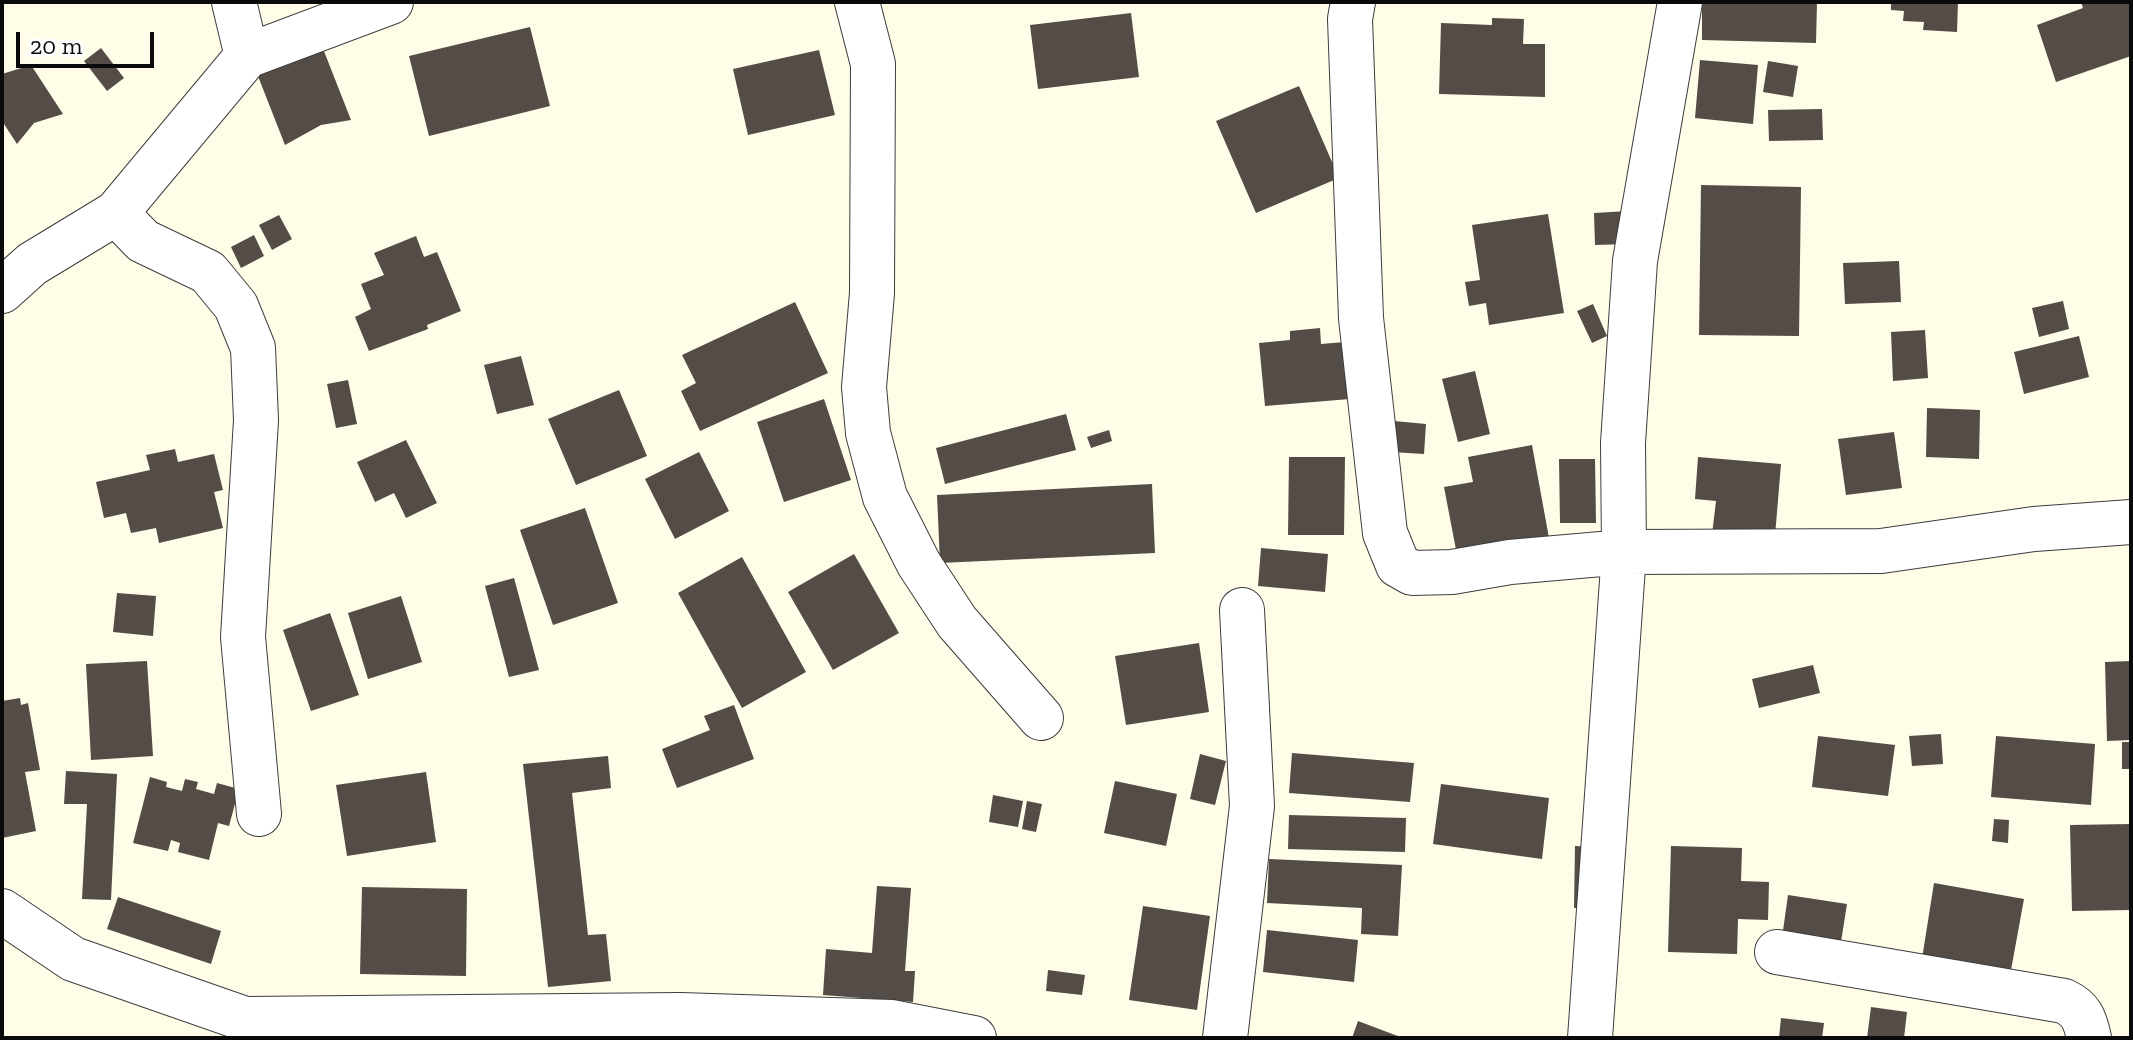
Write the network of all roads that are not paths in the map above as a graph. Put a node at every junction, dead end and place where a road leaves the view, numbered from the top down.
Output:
1 (234, 2) edge
2 (391, 2) edge
3 (857, 2) edge
4 (1353, 2) edge
5 (1680, 2) edge
6 (247, 56) junction
7 (116, 213) junction
8 (2, 291) edge
9 (2131, 522) edge
10 (1624, 552) junction
11 (1242, 610) dead end
12 (1041, 718) dead end
13 (259, 814) dead end
14 (2, 911) edge
15 (1777, 952) dead end
16 (974, 1038) edge
17 (1225, 1038) edge
18 (1590, 1038) edge
19 (2089, 1038) edge

1 - 6 street
2 - 6 street
3 - 12 street
4 - 10 street
5 - 10 street
6 - 7 street
7 - 8 street
7 - 13 street
9 - 10 street
10 - 18 street
11 - 17 street
14 - 16 street
15 - 19 street

